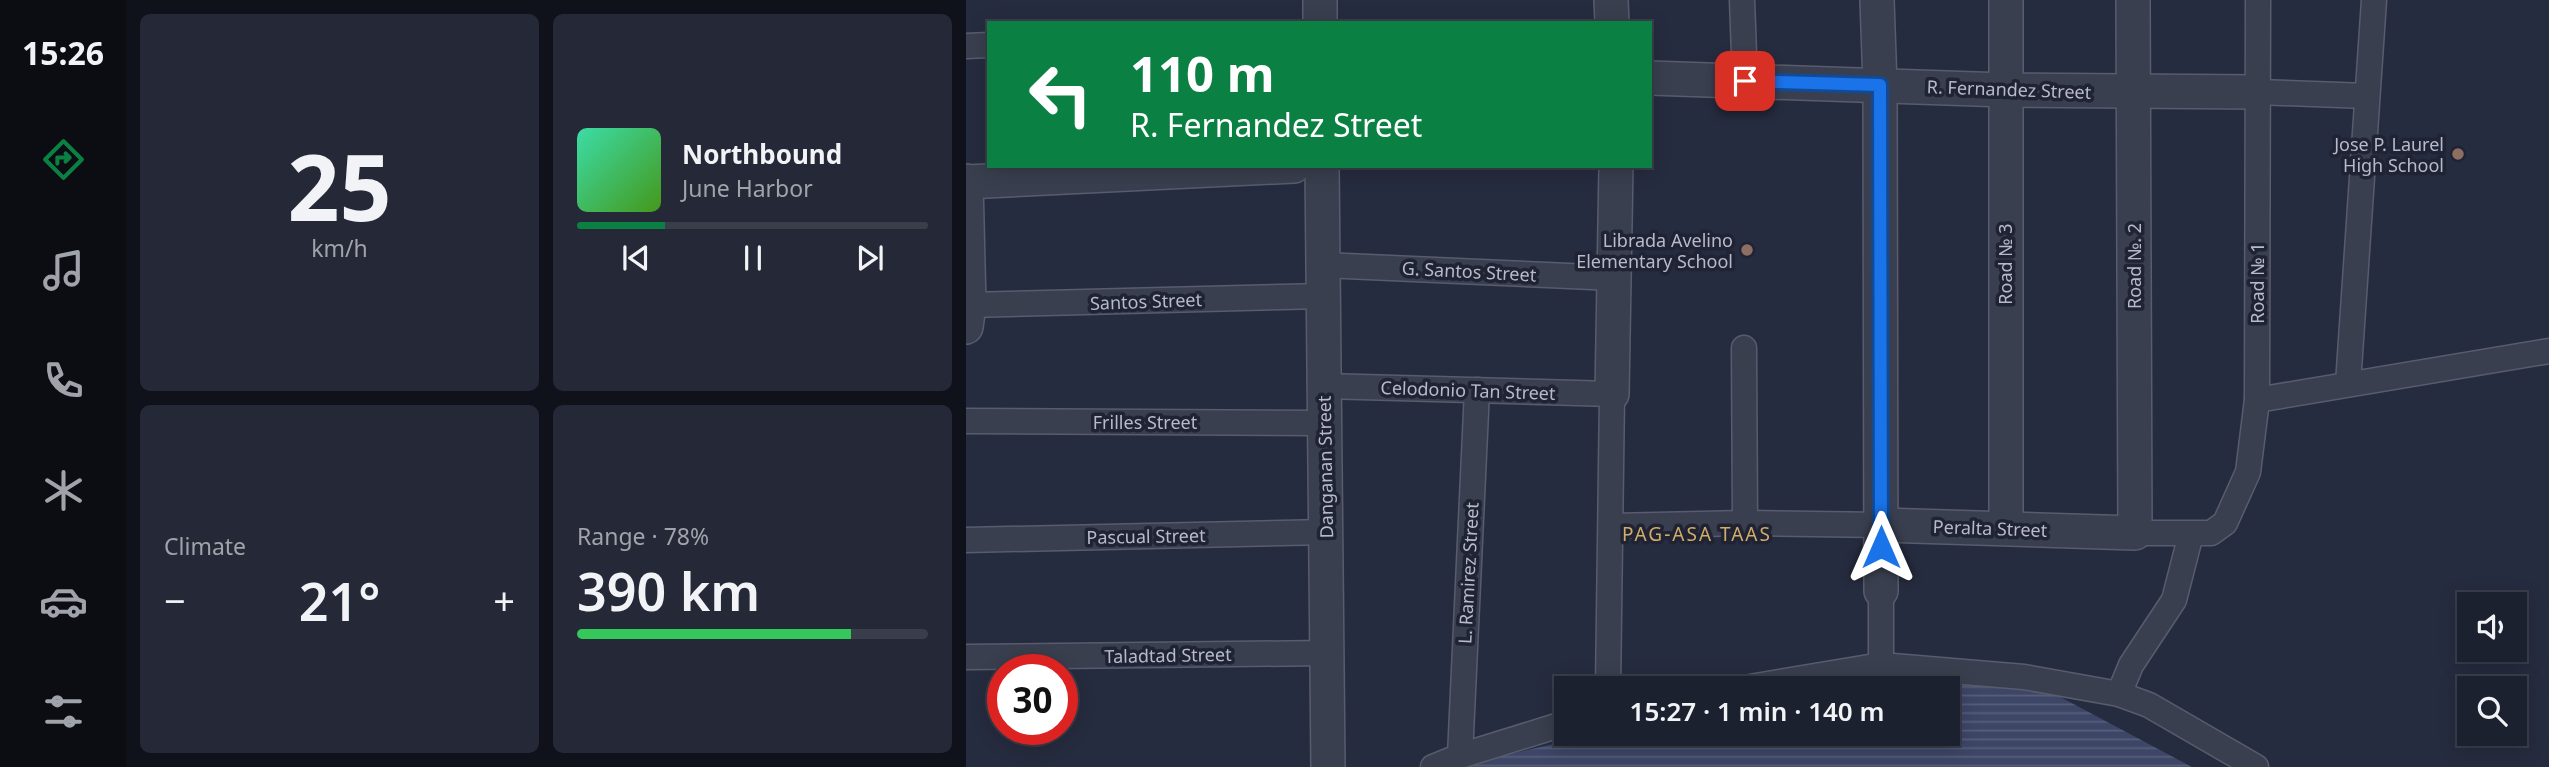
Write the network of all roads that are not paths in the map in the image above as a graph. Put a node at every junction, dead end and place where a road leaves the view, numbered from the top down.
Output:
1 (1320, 0) edge
2 (1611, 0) edge
3 (1742, 0) edge
4 (1877, 0) edge
5 (2006, 0) edge
6 (2133, 0) edge
7 (2258, 0) edge
8 (2374, 0) edge
9 (1321, 21) edge
10 (1612, 21) edge
11 (987, 45) edge
12 (966, 46) edge
13 (1652, 78) edge
14 (1745, 81) junction
15 (1880, 85) junction
16 (2005, 90) junction
17 (2133, 92) junction
18 (2257, 92) junction
19 (2367, 96) junction
20 (1250, 168) edge
21 (1322, 168) edge
22 (1616, 168) edge
23 (966, 181) edge
24 (1615, 278) junction
25 (1323, 280) junction
26 (968, 316) edge
27 (1744, 348) dead end
28 (2549, 351) edge
29 (2348, 384) junction
30 (1324, 386) junction
31 (1477, 390) junction
32 (1612, 394) junction
33 (2257, 400) junction
34 (966, 421) edge
35 (1325, 423) junction
36 (1745, 523) junction
37 (1882, 525) junction
38 (1612, 526) junction
39 (2006, 528) junction
40 (1325, 532) junction
41 (2135, 533) junction
42 (2191, 534) junction
43 (966, 540) edge
44 (1881, 591) joint
45 (1327, 653) junction
46 (966, 657) edge
47 (1881, 665) junction
48 (1608, 676) edge
49 (1815, 676) edge
50 (2119, 694) junction
51 (1554, 727) edge
52 (1460, 756) junction
53 (1328, 767) edge
54 (1433, 767) edge
55 (2256, 767) edge

1 - 9 street
2 - 10 street
3 - 14 street
4 - 15 street
5 - 16 street, Road № 3
6 - 17 street, Road №. 2
7 - 18 street, Road № 1
8 - 19 street
11 - 12 street
13 - 14 street, R. Fernandez Street
14 - 15 street, R. Fernandez Street
15 - 16 street, R. Fernandez Street
15 - 37 street
16 - 17 street, R. Fernandez Street
16 - 39 street, Road № 3
17 - 18 street, R. Fernandez Street
17 - 41 street, Road №. 2
18 - 19 street, R. Fernandez Street
18 - 33 street, Road № 1
19 - 29 street
20 - 23 street
21 - 25 street, Danganan Street
22 - 24 street
23 - 26 street
24 - 25 street, G. Santos Street
24 - 32 street
25 - 26 street, Santos Street
25 - 30 street, Danganan Street
27 - 36 street
28 - 29 street
29 - 33 street
30 - 31 street, Celodonio Tan Street
30 - 35 street, Danganan Street
31 - 32 street, Celodonio Tan Street
31 - 52 street, L. Ramirez Street
32 - 38 street
33 - 42 street, Road № 1
34 - 35 street, Frilles Street
35 - 40 street, Danganan Street
36 - 37 street, Peralta Street
36 - 38 street, Peralta Street
37 - 39 street, Peralta Street
37 - 44 street
38 - 48 street
39 - 41 street, Peralta Street
40 - 43 street, Pascual Street
40 - 45 street, Danganan Street
41 - 42 street, Peralta Street
42 - 50 street
44 - 47 street
45 - 46 street, Taladtad Street
45 - 53 street, Danganan Street
47 - 49 street
47 - 50 street
50 - 55 street
51 - 52 street
52 - 54 street

